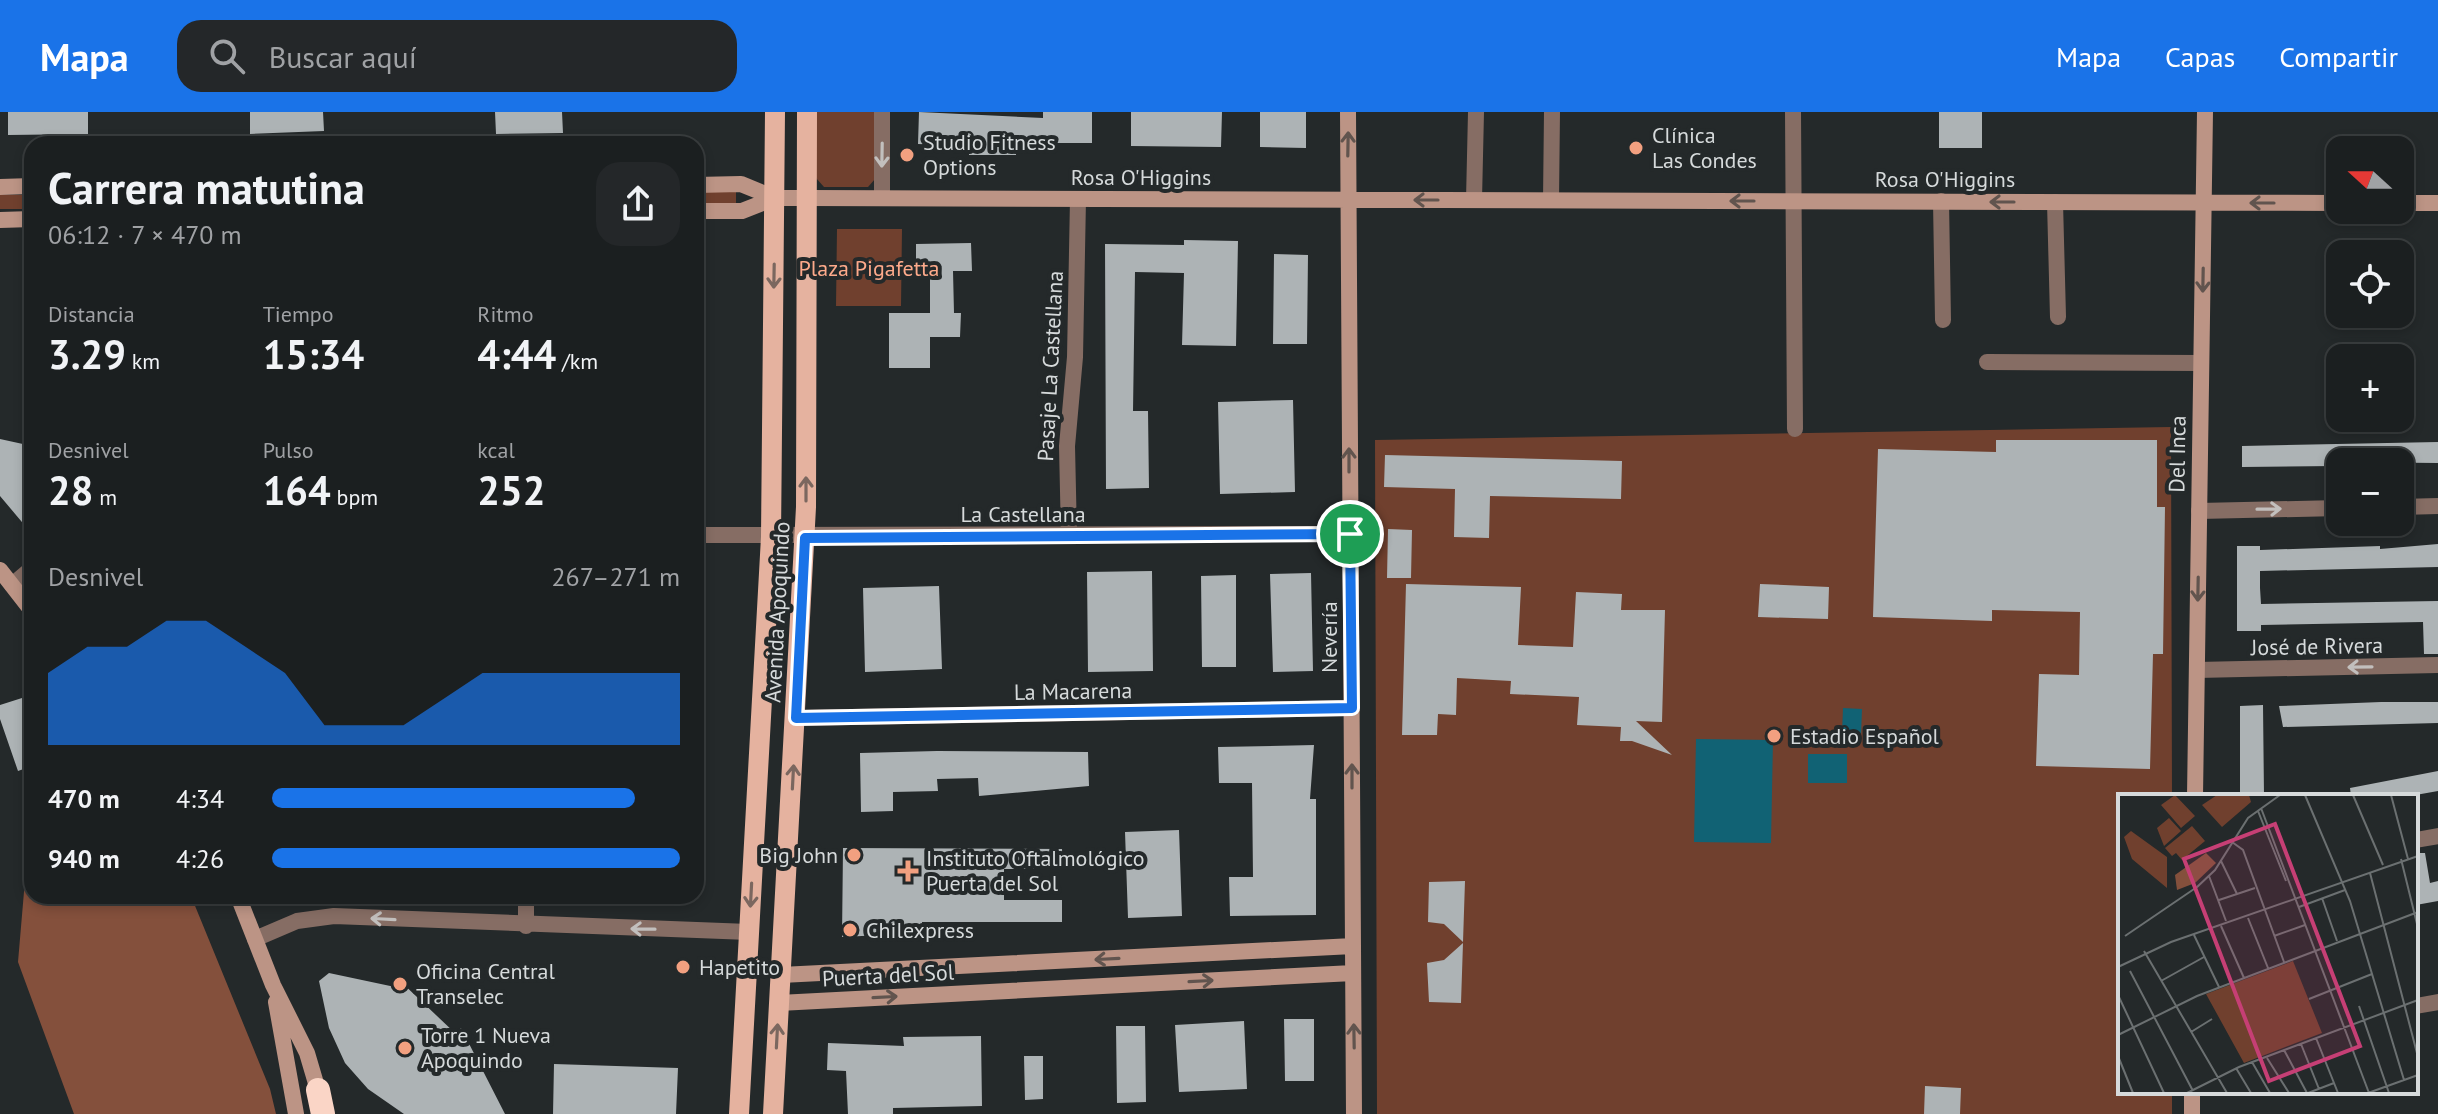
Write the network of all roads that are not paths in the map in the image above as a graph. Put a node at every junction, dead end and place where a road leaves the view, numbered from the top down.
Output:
1 (775, 112) edge
2 (807, 112) edge
3 (882, 112) edge
4 (1348, 112) edge
5 (1476, 112) edge
6 (1552, 112) edge
7 (1793, 112) edge
8 (2205, 112) edge
9 (704, 185) edge
10 (24, 186) edge
11 (0, 187) edge
12 (775, 198) junction
13 (808, 198) junction
14 (882, 198) junction
15 (1078, 199) junction
16 (1347, 200) junction
17 (1474, 200) junction
18 (1551, 200) junction
19 (1794, 201) junction
20 (1941, 201) junction
21 (2055, 202) junction
22 (2204, 202) junction
23 (2326, 203) edge
24 (2414, 203) edge
25 (2438, 203) edge
26 (704, 211) edge
27 (24, 219) edge
28 (0, 220) edge
29 (2058, 317) dead end
30 (1943, 320) dead end
31 (1987, 362) dead end
32 (2201, 363) junction
33 (1795, 429) dead end
34 (2438, 506) edge
35 (2414, 507) edge
36 (2326, 508) edge
37 (2199, 511) junction
38 (1350, 534) junction
39 (704, 535) edge
40 (1069, 536) junction
41 (771, 537) junction
42 (805, 538) junction
43 (0, 570) edge
44 (24, 575) edge
45 (12, 585) junction
46 (24, 601) edge
47 (2438, 665) edge
48 (2197, 670) junction
49 (1352, 708) junction
50 (796, 718) junction
51 (2195, 794) edge
52 (2438, 836) edge
53 (2418, 840) edge
54 (241, 904) edge
55 (526, 904) edge
56 (526, 926) junction
57 (749, 932) junction
58 (255, 939) junction
59 (1353, 946) junction
60 (1167, 956) junction
61 (999, 964) junction
62 (1353, 973) junction
63 (781, 975) junction
64 (1167, 983) junction
65 (273, 985) junction
66 (1000, 991) junction
67 (2438, 1002) edge
68 (779, 1003) junction
69 (2418, 1006) edge
70 (318, 1090) joint
71 (296, 1114) edge
72 (324, 1114) edge
73 (739, 1114) edge
74 (773, 1114) edge
75 (1354, 1114) edge

1 - 12 main road, Avenida Apoquindo
2 - 13 main road, Avenida Apoquindo
3 -> 14 street
16 -> 4 street, Nevería
5 - 17 street
6 - 18 street
7 - 19 street
8 - 22 street, Del Inca
9 - 12 street
10 - 11 street
12 - 13 street, Rosa O'Higgins
12 - 26 street
12 -> 41 main road, Avenida Apoquindo
13 - 14 street, Rosa O'Higgins
42 -> 13 main road, Avenida Apoquindo
14 - 15 street, Rosa O'Higgins
15 - 16 street, Rosa O'Higgins
15 - 40 street, Pasaje La Castellana
17 -> 16 street, Rosa O'Higgins
38 -> 16 street, Nevería
17 - 18 street, Rosa O'Higgins
19 -> 18 street, Rosa O'Higgins
19 - 20 street, Rosa O'Higgins
19 - 33 street
21 -> 20 street, Rosa O'Higgins
20 - 30 street
21 - 22 street, Rosa O'Higgins
21 - 29 street
23 -> 22 street, Rosa O'Higgins
22 -> 32 street, Del Inca
24 - 25 street
27 - 28 street
31 - 32 street
32 - 37 street, Del Inca
34 - 35 street
37 -> 36 street
37 -> 48 street, Del Inca
38 - 40 street, La Castellana
38 - 49 street, Nevería
39 - 41 street, La Castellana
40 - 42 street, La Castellana
41 - 42 street, La Castellana
41 -> 57 main road, Avenida Apoquindo
42 - 50 main road, Avenida Apoquindo
43 - 45 street
44 - 45 street
45 - 46 street
47 -> 48 street, José de Rivera
48 - 51 street, Del Inca
49 - 50 street, La Macarena
59 -> 49 street, Nevería
63 -> 50 main road, Avenida Apoquindo
52 - 53 street
54 - 58 street
55 - 56 street
57 -> 56 street
56 -> 58 street
57 - 73 main road, Avenida Apoquindo
58 - 65 street
59 - 60 street, Puerta del Sol
59 - 62 street, Nevería
60 -> 61 street, Puerta del Sol
60 - 64 street
61 - 63 street, Puerta del Sol
61 - 66 street
64 -> 62 street, Puerta del Sol
75 -> 62 street, Nevería
63 - 68 main road, Avenida Apoquindo
64 - 66 street, Puerta del Sol
65 - 70 street
65 - 71 street
68 -> 66 street, Puerta del Sol
67 - 69 street
74 -> 68 main road, Avenida Apoquindo
70 - 72 highway

